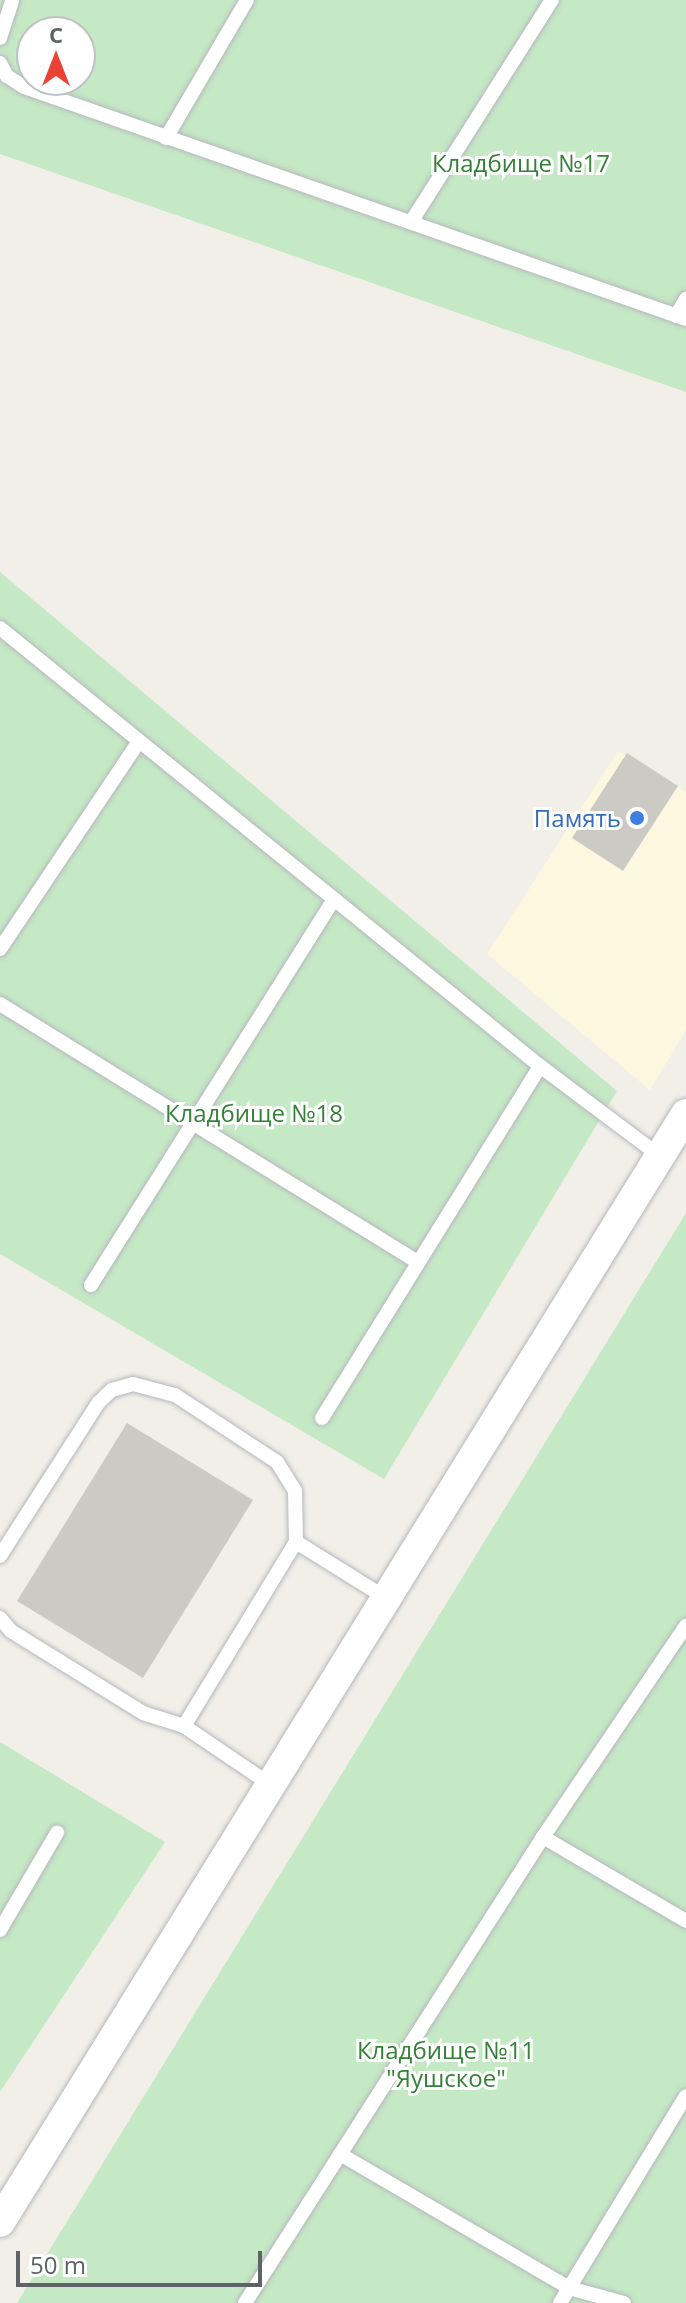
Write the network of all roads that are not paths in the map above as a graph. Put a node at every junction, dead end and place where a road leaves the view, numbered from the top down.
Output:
1 (12, 0) edge
2 (247, 0) edge
3 (552, 0) edge
4 (0, 38) edge
5 (0, 63) edge
6 (166, 138) junction
7 (411, 222) junction
8 (686, 299) edge
9 (681, 318) edge
10 (0, 628) edge
11 (139, 741) junction
12 (334, 899) junction
13 (0, 949) edge
14 (0, 1004) edge
15 (540, 1066) junction
16 (686, 1114) edge
17 (194, 1123) junction
18 (660, 1156) junction
19 (417, 1262) junction
20 (91, 1285) dead end
21 (322, 1418) dead end
22 (296, 1542) junction
23 (0, 1556) edge
24 (386, 1598) junction
25 (0, 1618) edge
26 (686, 1626) edge
27 (184, 1726) junction
28 (271, 1785) junction
29 (57, 1833) dead end
30 (543, 1837) junction
31 (686, 1921) edge
32 (0, 1930) edge
33 (686, 2096) edge
34 (340, 2154) junction
35 (0, 2222) edge
36 (569, 2288) junction
37 (245, 2303) edge
38 (560, 2303) edge
39 (624, 2303) edge

1 - 4 lane
2 - 6 lane
3 - 7 lane
5 - 6 lane
6 - 7 lane
7 - 9 lane
8 - 9 lane
10 - 11 lane
11 - 12 lane
11 - 13 lane
12 - 15 lane
12 - 17 lane
14 - 17 lane
15 - 18 lane
15 - 19 lane
16 - 18 street
17 - 19 lane
17 - 20 lane
18 - 24 street
19 - 21 lane
22 - 23 lane
22 - 24 lane
22 - 27 lane
24 - 28 street
25 - 27 lane
26 - 30 lane
27 - 28 lane
28 - 35 street
29 - 32 lane
30 - 31 lane
30 - 34 lane
33 - 36 lane
34 - 36 lane
34 - 37 lane
36 - 38 lane
36 - 39 lane

